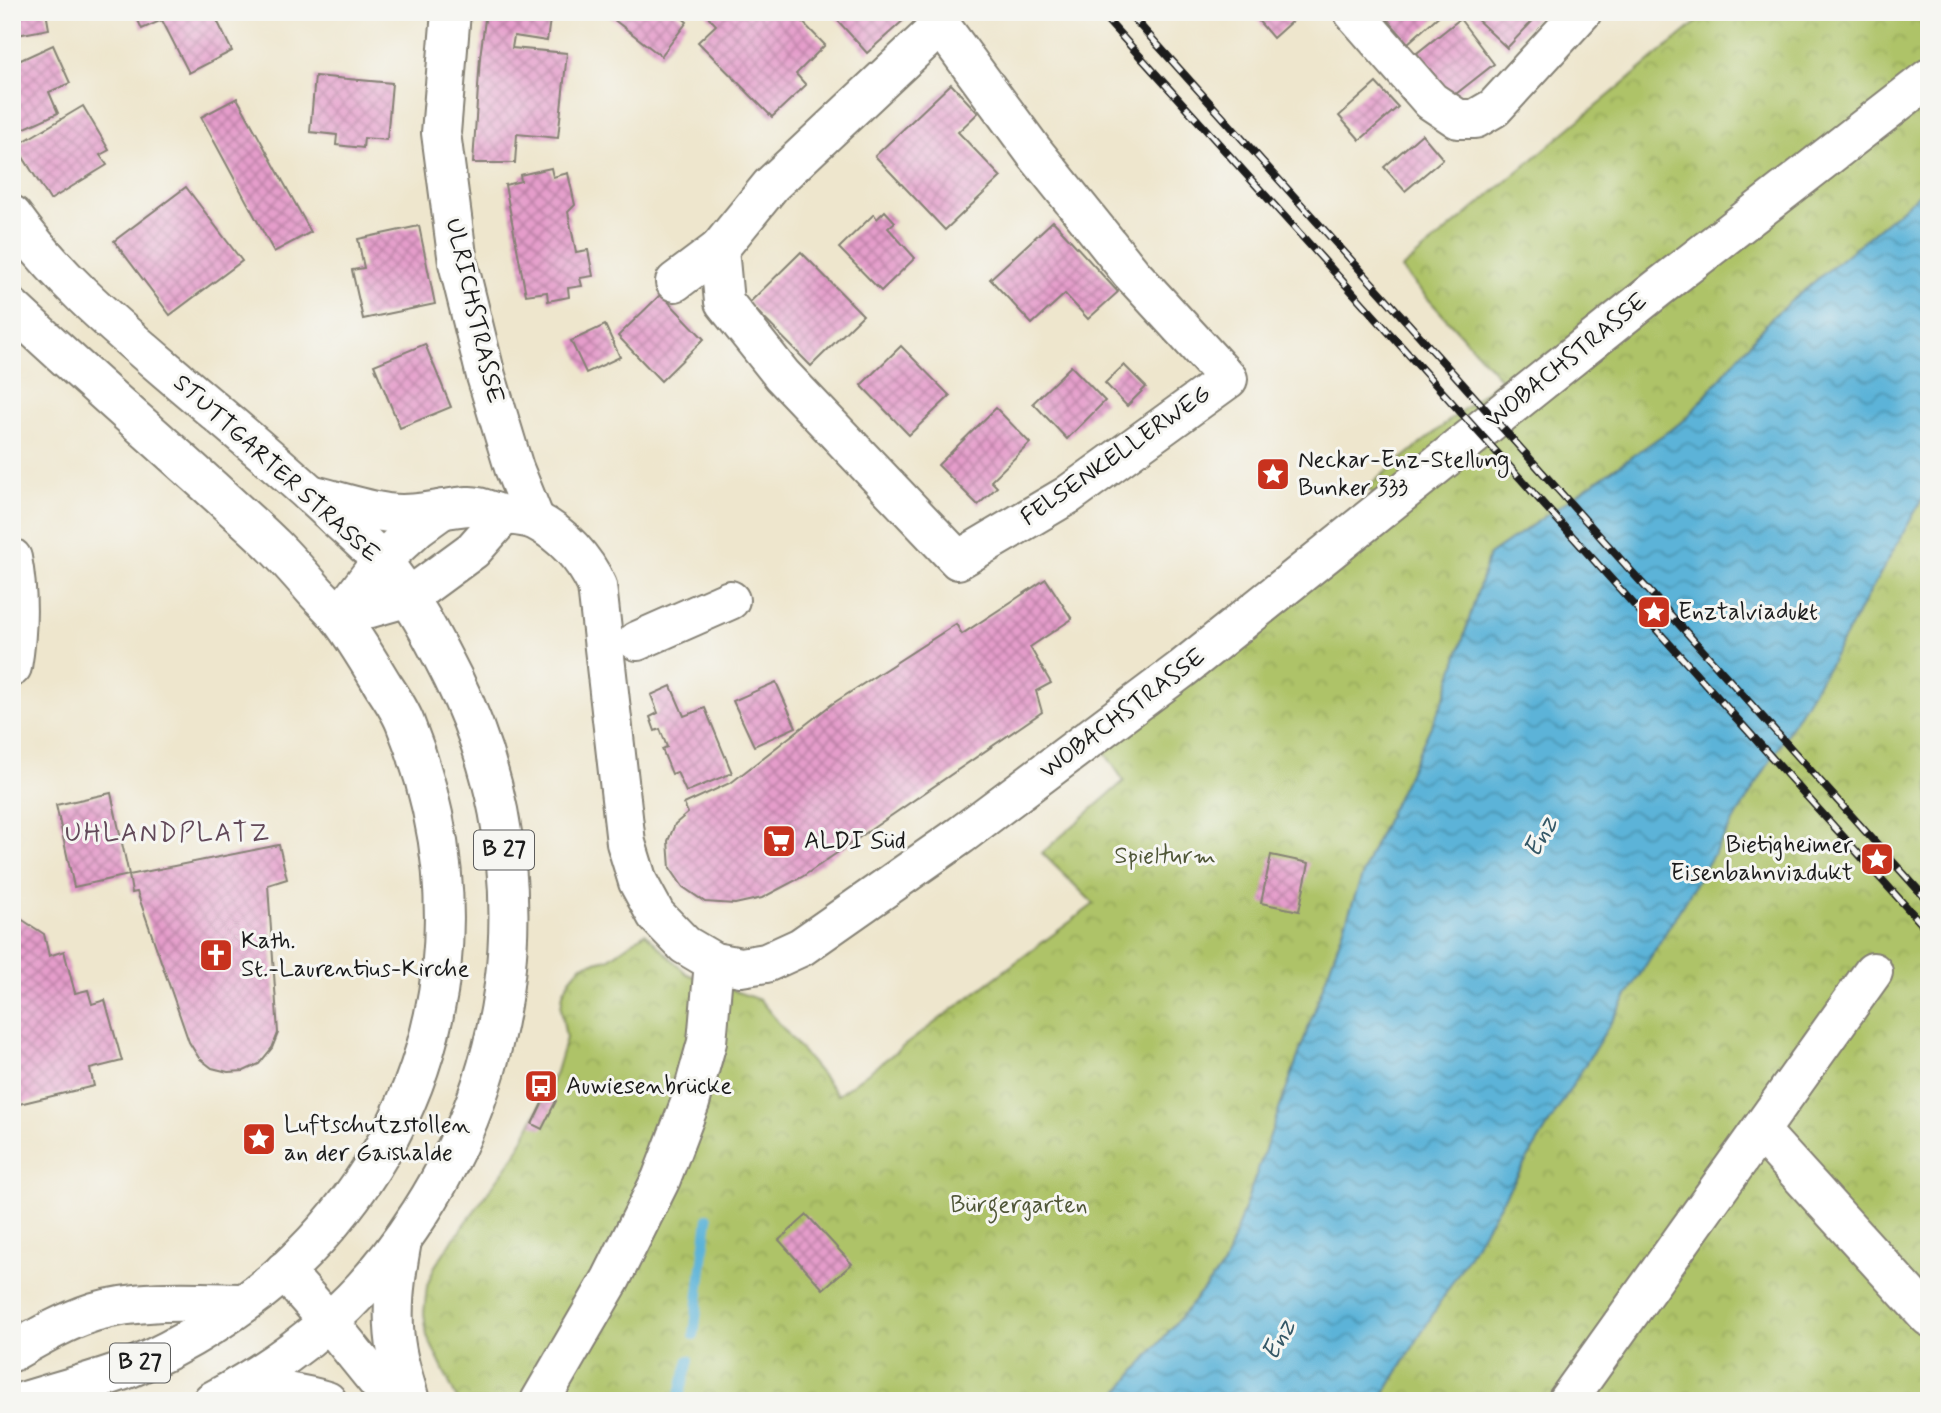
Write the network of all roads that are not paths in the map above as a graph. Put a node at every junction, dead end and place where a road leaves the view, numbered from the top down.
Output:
1 (452, 12) edge
2 (1353, 12) edge
3 (1582, 12) edge
4 (935, 19) edge
5 (1929, 78) edge
6 (12, 215) edge
7 (719, 250) junction
8 (675, 282) dead end
9 (12, 308) edge
10 (310, 494) junction
11 (443, 509) junction
12 (520, 517) junction
13 (12, 558) edge
14 (381, 561) junction
15 (409, 597) junction
16 (730, 600) dead end
17 (339, 617) junction
18 (637, 641) dead end
19 (12, 667) edge
20 (714, 962) junction
21 (1873, 972) dead end
22 (1760, 1131) junction
23 (402, 1241) junction
24 (284, 1271) junction
25 (244, 1303) junction
26 (1929, 1317) edge
27 (329, 1322) junction
28 (12, 1352) edge
29 (224, 1394) edge
30 (25, 1401) edge
31 (327, 1401) edge
32 (393, 1401) edge
33 (410, 1401) edge
34 (540, 1401) edge
35 (1567, 1401) edge

1 - 12 street, ULRICHSTRASSE
2 - 3 street
4 - 7 street, FELSENKELLERWEG
4 - 7 street, FELSENKELLERWEG
5 - 20 street, WOBACHSTRASSE
6 - 10 street, STUTTGARTER STRASSE / B 27
7 - 8 street, FELSENKELLERWEG
9 - 17 street, B 27
10 - 11 street, WOBACHSTRASSE
10 - 14 street, STUTTGARTER STRASSE / B 27
11 - 12 street, WOBACHSTRASSE
11 - 14 street
12 - 15 street
12 - 20 street, WOBACHSTRASSE
13 - 19 street
14 - 15 street, STUTTGARTER STRASSE / B 27
14 - 17 street
15 - 17 street
15 - 23 street, STUTTGARTER STRASSE / B 27
16 - 18 street
17 - 24 street, B 27
20 - 34 street
21 - 22 street
22 - 26 street
22 - 35 street
23 - 27 street, STUTTGARTER STRASSE / B 27
23 - 33 street
24 - 25 street, B 27
24 - 27 street
25 - 28 street
25 - 30 street, B 27
27 - 29 street, STUTTGARTER STRASSE / B 27
27 - 32 street
29 - 31 street

